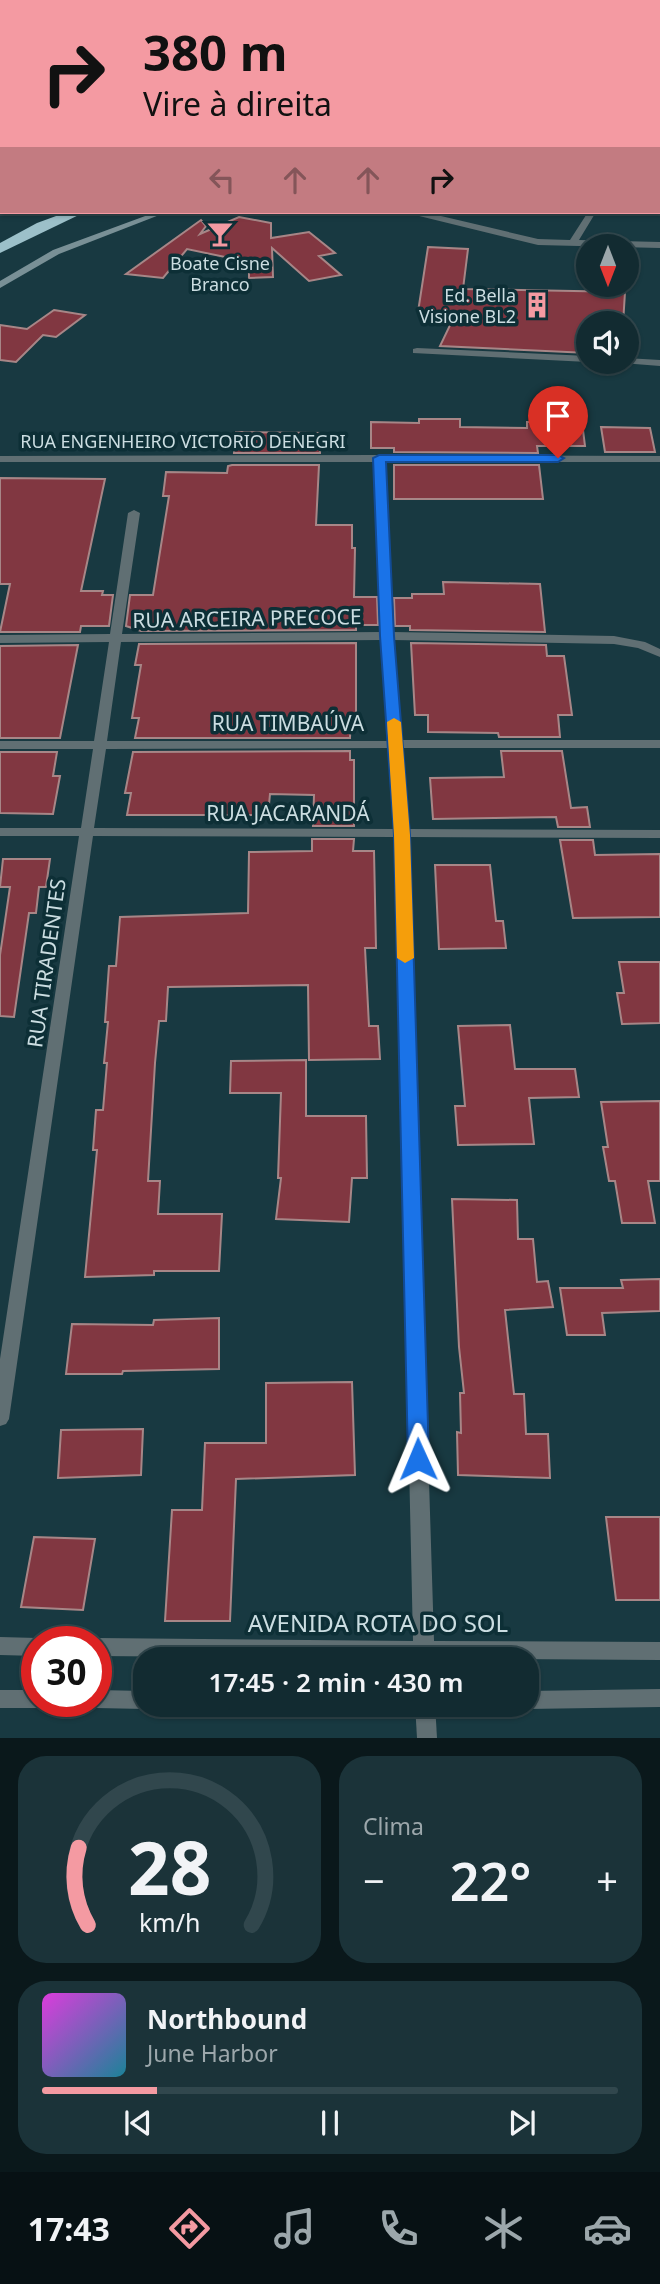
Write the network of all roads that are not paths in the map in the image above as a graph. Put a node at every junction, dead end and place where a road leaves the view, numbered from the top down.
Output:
1 (55, 214) edge
2 (73, 214) edge
3 (158, 214) edge
4 (422, 214) edge
5 (591, 214) edge
6 (42, 226) junction
7 (573, 243) junction
8 (660, 246) edge
9 (0, 249) edge
10 (0, 285) edge
11 (417, 351) dead end
12 (576, 358) edge
13 (639, 362) edge
14 (660, 363) edge
15 (379, 458) junction
16 (0, 459) edge
17 (660, 459) edge
18 (134, 513) dead end
19 (387, 636) junction
20 (0, 639) edge
21 (115, 639) junction
22 (660, 653) edge
23 (396, 744) junction
24 (660, 744) edge
25 (0, 745) edge
26 (99, 745) junction
27 (0, 832) edge
28 (87, 832) junction
29 (660, 834) edge
30 (402, 835) junction
31 (0, 1419) edge
32 (0, 1646) edge
33 (21, 1647) edge
34 (112, 1647) edge
35 (424, 1647) edge
36 (133, 1648) edge
37 (660, 1651) edge
38 (539, 1653) edge
39 (660, 1698) edge
40 (0, 1699) edge
41 (21, 1699) edge
42 (112, 1699) edge
43 (133, 1700) edge
44 (539, 1700) edge
45 (425, 1717) edge
46 (426, 1738) edge

1 - 6 highway
2 - 6 highway
3 - 10 street
4 - 7 street
5 - 7 street
6 - 9 highway
7 - 8 street
11 - 12 street
13 - 14 street
15 - 16 street, RUA ENGENHEIRO VICTORIO DENEGRI
15 - 17 street, RUA ENGENHEIRO VICTORIO DENEGRI
15 - 19 street
18 - 21 street, RUA TIRADENTES
19 - 21 street, RUA ARCEIRA PRECOCE
19 - 22 street, RUA ARCEIRA PRECOCE
19 - 23 street
20 - 21 street, RUA ARCEIRA PRECOCE
21 - 26 street, RUA TIRADENTES
23 - 24 street, RUA TIMBAÚVA
23 - 26 street, RUA TIMBAÚVA
23 - 30 street
25 - 26 street, RUA TIMBAÚVA
26 - 28 street, RUA TIRADENTES
27 - 28 street, RUA JACARANDÁ
28 - 30 street, RUA JACARANDÁ
28 - 31 street, RUA TIRADENTES
29 - 30 street, RUA JACARANDÁ
30 - 35 street
32 - 33 street
34 - 36 street, AVENIDA ROTA DO SOL
37 - 38 street, AVENIDA ROTA DO SOL
39 - 44 street
40 - 41 street
42 - 43 street
45 - 46 street

